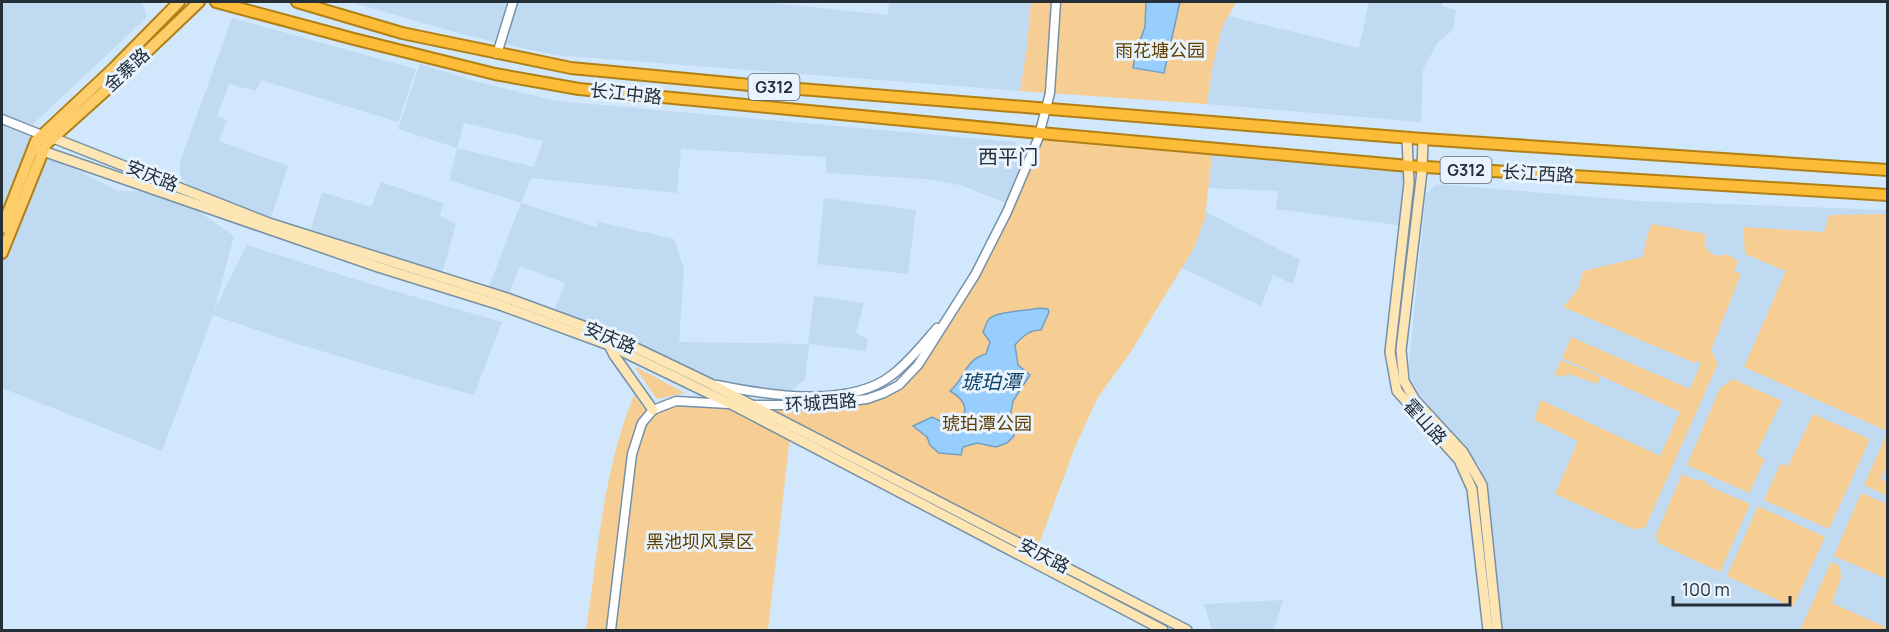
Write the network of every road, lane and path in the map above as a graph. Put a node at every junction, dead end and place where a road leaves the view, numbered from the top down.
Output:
1 (180, 2) edge
2 (199, 2) edge
3 (216, 2) edge
4 (297, 2) edge
5 (513, 2) edge
6 (1056, 2) edge
7 (497, 54) junction
8 (1049, 109) junction
9 (2, 119) edge
10 (1042, 134) junction
11 (42, 135) junction
12 (54, 137) junction
13 (1407, 138) junction
14 (1423, 139) junction
15 (37, 149) junction
16 (1409, 166) junction
17 (1422, 167) junction
18 (1887, 170) edge
19 (1887, 195) edge
20 (2, 228) edge
21 (2, 253) edge
22 (952, 313) junction
23 (609, 345) junction
24 (711, 384) junction
25 (731, 404) junction
26 (751, 405) junction
27 (652, 410) junction
28 (611, 630) edge
29 (1163, 630) edge
30 (1186, 630) edge
31 (1488, 630) edge
32 (1497, 630) edge

1 - 11 main road, 金寨路
2 - 12 main road, 金寨路
3 - 10 highway, 长江中路 / G312
4 - 7 highway, 长江中路 / G312
5 - 7 street
6 - 8 street, 环城西路
7 - 8 highway, 长江中路 / G312
8 - 10 street, 环城西路
8 - 13 highway, 长江西路 / G312
9 - 11 street, 安庆路
10 - 16 highway, 长江西路 / G312
10 - 22 street, 环城西路
11 - 12 main road, 安庆路
11 - 15 main road, 金寨路
12 - 15 main road, 金寨路
12 - 24 main road, 安庆路
13 - 14 highway, 长江西路 / G312
13 - 16 main road, 霍山路
14 - 17 main road, 霍山路
14 - 18 highway, 长江西路 / G312
15 - 20 main road
15 - 21 main road
15 - 23 main road, 安庆路
16 - 17 highway, 长江西路 / G312
16 - 31 main road, 霍山路
17 - 19 highway, 长江西路 / G312
17 - 32 main road, 霍山路
22 - 24 street
22 - 26 street, 环城西路
23 - 25 main road, 安庆路
23 - 27 main road
24 - 26 main road, 安庆路
25 - 26 street, 环城西路
25 - 27 street, 环城西路
25 - 29 main road, 安庆路
26 - 30 main road, 安庆路
27 - 28 street

